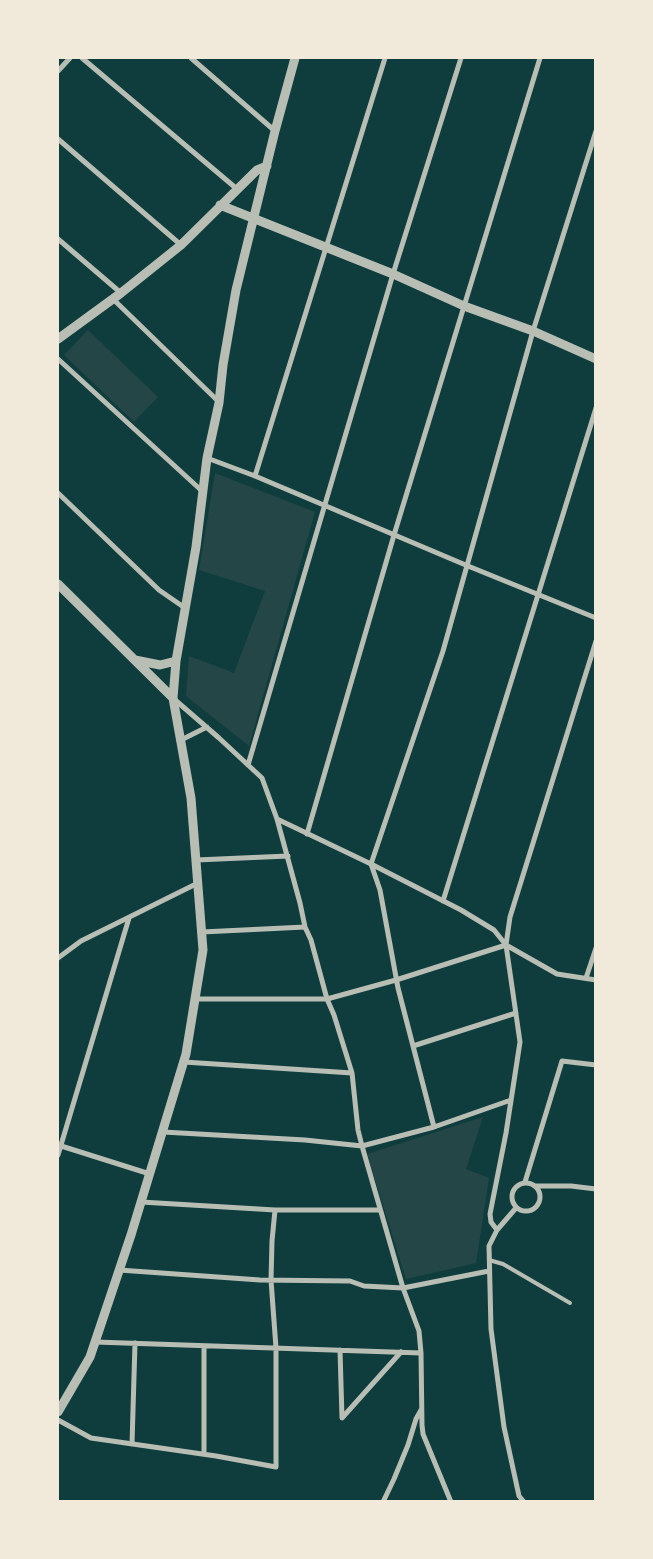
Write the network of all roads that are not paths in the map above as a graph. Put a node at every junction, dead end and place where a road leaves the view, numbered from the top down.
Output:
1 (70, 58) edge
2 (82, 58) edge
3 (191, 58) edge
4 (295, 58) edge
5 (385, 58) edge
6 (461, 58) edge
7 (540, 58) edge
8 (58, 72) edge
9 (275, 130) junction
10 (596, 131) edge
11 (58, 139) edge
12 (267, 166) junction
13 (237, 189) junction
14 (220, 205) junction
15 (254, 218) junction
16 (58, 239) edge
17 (181, 245) junction
18 (327, 248) junction
19 (393, 274) junction
20 (121, 293) junction
21 (113, 299) junction
22 (464, 306) junction
23 (533, 331) junction
24 (58, 339) edge
25 (58, 359) edge
26 (596, 359) edge
27 (219, 403) junction
28 (596, 408) edge
29 (207, 458) junction
30 (255, 476) junction
31 (202, 491) junction
32 (58, 493) edge
33 (324, 506) junction
34 (394, 535) junction
35 (468, 566) junction
36 (58, 584) edge
37 (538, 595) junction
38 (185, 608) junction
39 (596, 618) edge
40 (596, 641) edge
41 (135, 660) junction
42 (176, 661) junction
43 (174, 698) junction
44 (207, 727) junction
45 (181, 740) junction
46 (248, 764) junction
47 (277, 819) junction
48 (307, 834) junction
49 (288, 856) junction
50 (196, 860) junction
51 (370, 864) junction
52 (198, 883) junction
53 (443, 901) junction
54 (128, 918) junction
55 (305, 927) junction
56 (202, 932) junction
57 (506, 945) junction
58 (596, 948) edge
59 (58, 958) edge
60 (586, 978) junction
61 (396, 980) junction
62 (596, 980) edge
63 (195, 999) junction
64 (327, 999) junction
65 (516, 1013) junction
66 (413, 1046) junction
67 (184, 1062) junction
68 (596, 1065) edge
69 (352, 1073) junction
70 (511, 1100) junction
71 (434, 1127) junction
72 (163, 1132) junction
73 (59, 1145) edge
74 (362, 1146) junction
75 (58, 1156) edge
76 (150, 1174) junction
77 (525, 1182) junction
78 (536, 1186) junction
79 (596, 1189) edge
80 (141, 1202) junction
81 (516, 1208) junction
82 (275, 1210) junction
83 (380, 1210) junction
84 (497, 1230) junction
85 (489, 1260) junction
86 (119, 1270) junction
87 (489, 1271) junction
88 (272, 1280) junction
89 (403, 1288) junction
90 (570, 1304) dead end
91 (95, 1342) junction
92 (135, 1343) junction
93 (204, 1346) junction
94 (276, 1348) junction
95 (340, 1350) junction
96 (401, 1352) junction
97 (421, 1353) junction
98 (421, 1408) junction
99 (58, 1420) edge
100 (132, 1444) junction
101 (204, 1454) junction
102 (383, 1502) edge
103 (451, 1502) edge
104 (524, 1502) edge

1 - 8 street
2 - 13 street
3 - 9 street
4 - 9 street
5 - 18 street
6 - 19 street
7 - 22 street
9 - 12 street
10 - 23 street
11 - 17 street
12 - 13 street
12 - 15 street
13 - 14 street
14 - 15 street
14 - 17 street
15 - 18 street
15 - 27 street
16 - 20 street
17 - 20 street
18 - 19 street
18 - 30 street
19 - 22 street
19 - 33 street
20 - 21 street
21 - 24 street
21 - 27 street
22 - 23 street
22 - 34 street
23 - 26 street
23 - 35 street
25 - 31 street
27 - 29 street
28 - 37 street
29 - 30 street
29 - 31 street
30 - 33 street
31 - 38 street
32 - 38 street
33 - 34 street
33 - 46 street
34 - 35 street
34 - 48 street
35 - 37 street
35 - 51 street
36 - 41 street
37 - 39 street
37 - 53 street
38 - 42 street
40 - 57 street
41 - 42 street
41 - 43 street
42 - 43 street
43 - 44 street
43 - 45 street
44 - 45 street
44 - 46 street
45 - 50 street
46 - 47 street
47 - 48 street
47 - 49 street
48 - 51 street
49 - 50 street
49 - 55 street
50 - 52 street
51 - 53 street
51 - 61 street
52 - 54 street
52 - 56 street
53 - 57 street
54 - 59 street
54 - 73 street
55 - 56 street
55 - 64 street
56 - 63 street
57 - 60 street
57 - 61 street
57 - 65 street
58 - 60 street
60 - 62 street
61 - 64 street
61 - 66 street
63 - 64 street
63 - 67 street
64 - 69 street
65 - 66 street
65 - 70 street
66 - 71 street
67 - 69 street
67 - 72 street
68 - 77 street
69 - 74 street
70 - 71 street
70 - 84 street
71 - 74 street
72 - 74 street
72 - 76 street
73 - 75 street
73 - 76 street
74 - 83 street
76 - 80 street
77 - 78 street
77 - 81 street
78 - 79 street
78 - 81 street
80 - 82 street
80 - 86 street
81 - 84 street
82 - 83 street
82 - 88 street
83 - 89 street
84 - 85 street
85 - 87 street
85 - 90 lane
86 - 88 street
86 - 91 street
87 - 89 street
87 - 104 street
88 - 89 street
88 - 94 street
89 - 97 street
91 - 92 street
91 - 99 street
92 - 93 street
92 - 100 street
93 - 94 street
93 - 101 street
94 - 95 street
94 - 101 street
95 - 96 street
95 - 96 street
96 - 97 street
97 - 98 street
98 - 102 street
98 - 103 street
99 - 100 street
100 - 101 street

